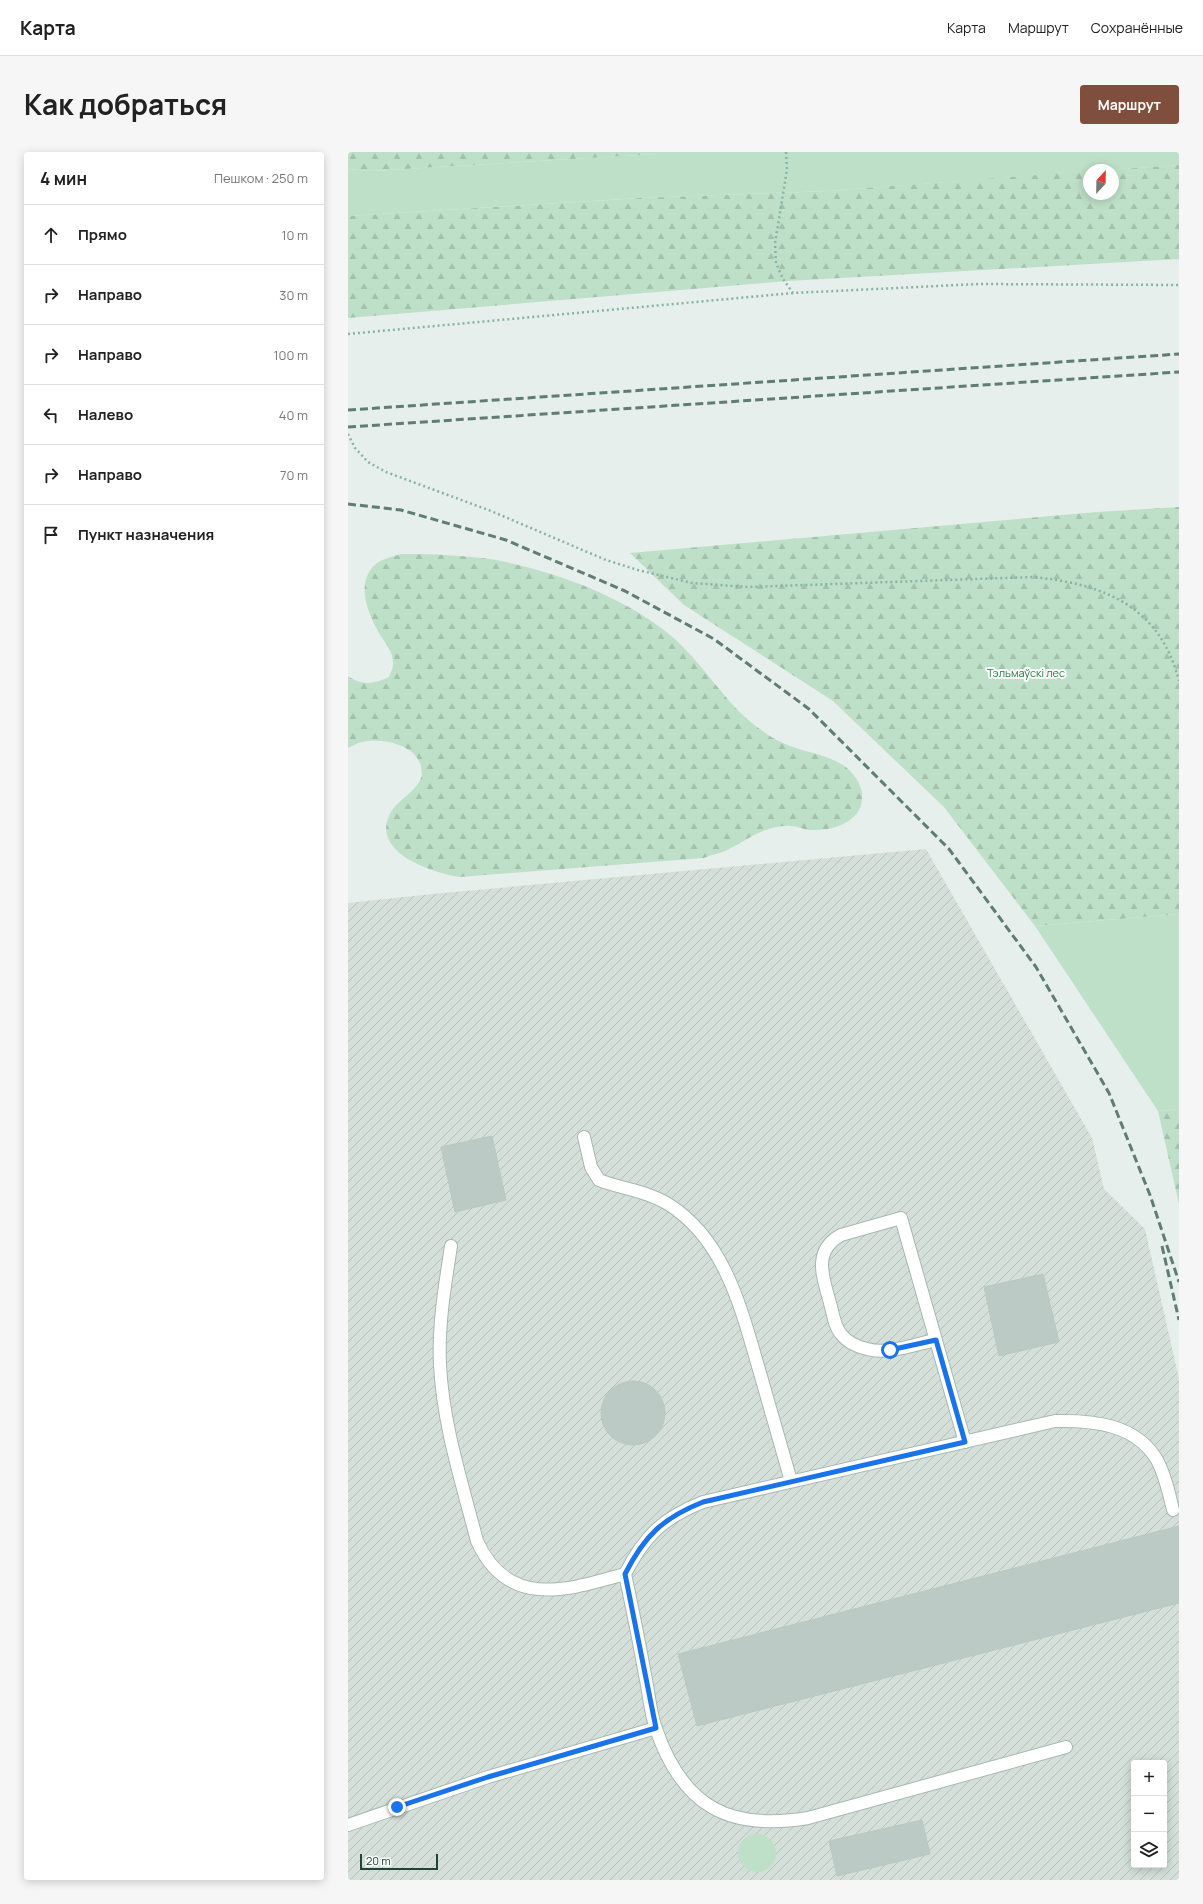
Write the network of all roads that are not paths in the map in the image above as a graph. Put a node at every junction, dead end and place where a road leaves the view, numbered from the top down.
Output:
1 (584, 1137) dead end
2 (451, 1246) dead end
3 (936, 1340) junction
4 (965, 1442) junction
5 (791, 1481) junction
6 (1173, 1510) dead end
7 (625, 1574) junction
8 (656, 1728) junction
9 (1066, 1747) dead end
10 (348, 1825) edge

1 - 5 lane
2 - 7 lane
3 - 3 lane
3 - 4 lane
4 - 5 lane
4 - 6 lane
5 - 7 lane
7 - 8 lane
8 - 9 lane
8 - 10 lane

